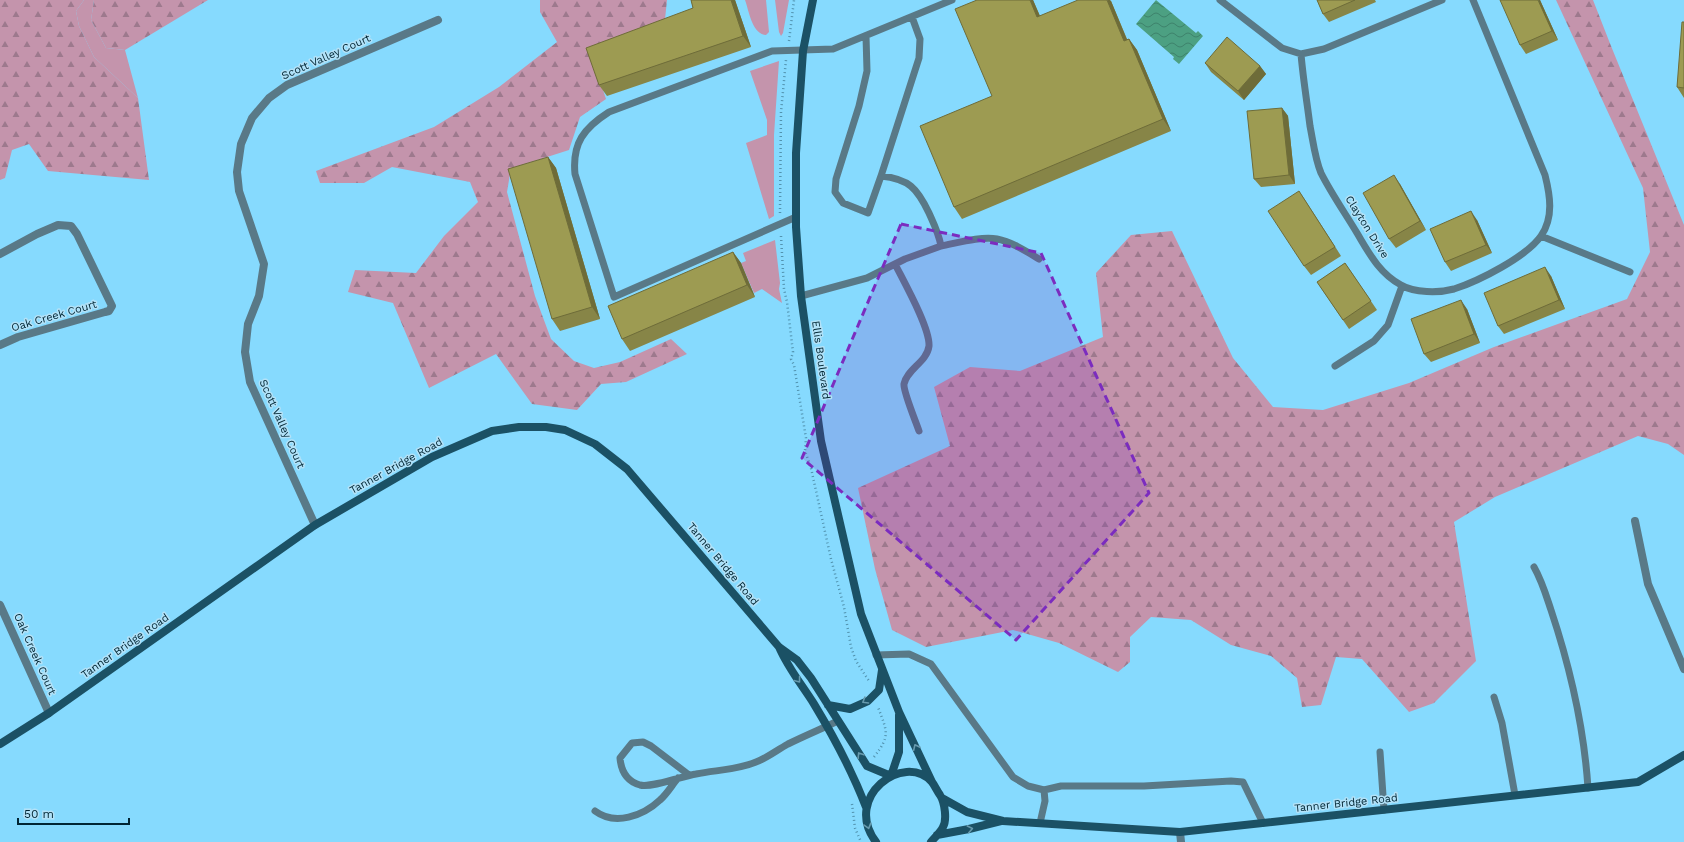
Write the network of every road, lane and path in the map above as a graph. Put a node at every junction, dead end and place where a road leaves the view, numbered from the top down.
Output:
1 (813, 0) edge
2 (952, 0) edge
3 (1220, 0) edge
4 (1442, 0) edge
5 (1473, 0) edge
6 (912, 17) junction
7 (438, 20) dead end
8 (866, 36) junction
9 (802, 51) junction
10 (1301, 54) junction
11 (881, 176) junction
12 (796, 217) junction
13 (1541, 236) junction
14 (941, 246) junction
15 (0, 254) edge
16 (1039, 259) dead end
17 (895, 264) junction
18 (1630, 272) dead end
19 (1402, 286) junction
20 (801, 296) junction
21 (0, 344) edge
22 (1335, 366) dead end
23 (919, 431) dead end
24 (1635, 520) dead end
25 (315, 525) junction
26 (1534, 567) dead end
27 (0, 605) edge
28 (779, 647) junction
29 (876, 655) junction
30 (1684, 669) edge
31 (882, 670) junction
32 (1494, 697) dead end
33 (828, 705) junction
34 (900, 712) junction
35 (49, 713) junction
36 (838, 721) junction
37 (827, 726) junction
38 (0, 744) edge
39 (1380, 752) dead end
40 (1684, 755) edge
41 (689, 775) junction
42 (891, 776) junction
43 (678, 778) junction
44 (932, 782) junction
45 (1588, 788) junction
46 (1044, 790) junction
47 (1515, 796) junction
48 (942, 798) junction
49 (851, 799) dead end
50 (866, 807) junction
51 (1384, 810) junction
52 (595, 811) dead end
53 (1003, 821) junction
54 (1040, 823) junction
55 (1263, 823) junction
56 (1180, 832) junction
57 (937, 835) junction
58 (861, 842) edge
59 (876, 842) edge
60 (932, 842) edge
61 (1181, 842) edge

1 - 9 street, Ellis Boulevard
2 - 6 lane
3 - 10 lane
4 - 10 lane
5 - 13 lane, Clayton Drive
6 - 8 lane
6 - 11 lane
7 - 25 street, Scott Valley Court
8 - 9 lane
8 - 11 lane
9 - 12 street, Ellis Boulevard
9 - 12 lane
10 - 19 lane, Clayton Drive
11 - 14 lane
12 - 20 street, Ellis Boulevard
13 - 18 lane
13 - 19 lane, Clayton Drive
14 - 16 lane
14 - 17 lane
15 - 21 street, Oak Creek Court
17 - 20 lane
17 - 23 lane
19 - 22 lane
20 - 29 street, Ellis Boulevard
24 - 30 street
25 - 28 street, Tanner Bridge Road
25 - 35 street, Tanner Bridge Road
26 - 45 lane
27 - 35 street, Oak Creek Court
28 - 33 street, Tanner Bridge Road
28 -> 37 street, Tanner Bridge Road
29 - 31 street, Ellis Boulevard
29 - 46 lane
31 -> 33 street
31 - 34 street, Ellis Boulevard
32 - 47 lane
33 - 36 street, Tanner Bridge Road
34 - 42 street, Ellis Boulevard
44 -> 34 street, Ellis Boulevard
35 - 38 street, Tanner Bridge Road
36 - 37 lane
42 -> 36 street, Tanner Bridge Road
37 - 41 lane
37 - 50 street, Tanner Bridge Road
39 - 51 lane
40 - 45 street, Tanner Bridge Road
41 - 43 lane
41 - 43 lane
42 - 44 street
42 - 50 street
43 - 52 lane
44 - 48 street, Ellis Boulevard
45 - 47 street, Tanner Bridge Road
46 - 54 lane
46 - 55 lane
47 - 51 street, Tanner Bridge Road
48 - 53 street, Tanner Bridge Road
48 - 57 street
49 - 58 path
50 -> 59 street, Tanner Bridge Road
51 - 55 street, Tanner Bridge Road
53 - 54 street, Tanner Bridge Road
57 -> 53 street, Tanner Bridge Road
54 - 56 street, Tanner Bridge Road
55 - 56 street, Tanner Bridge Road
56 - 61 street
57 - 60 street

